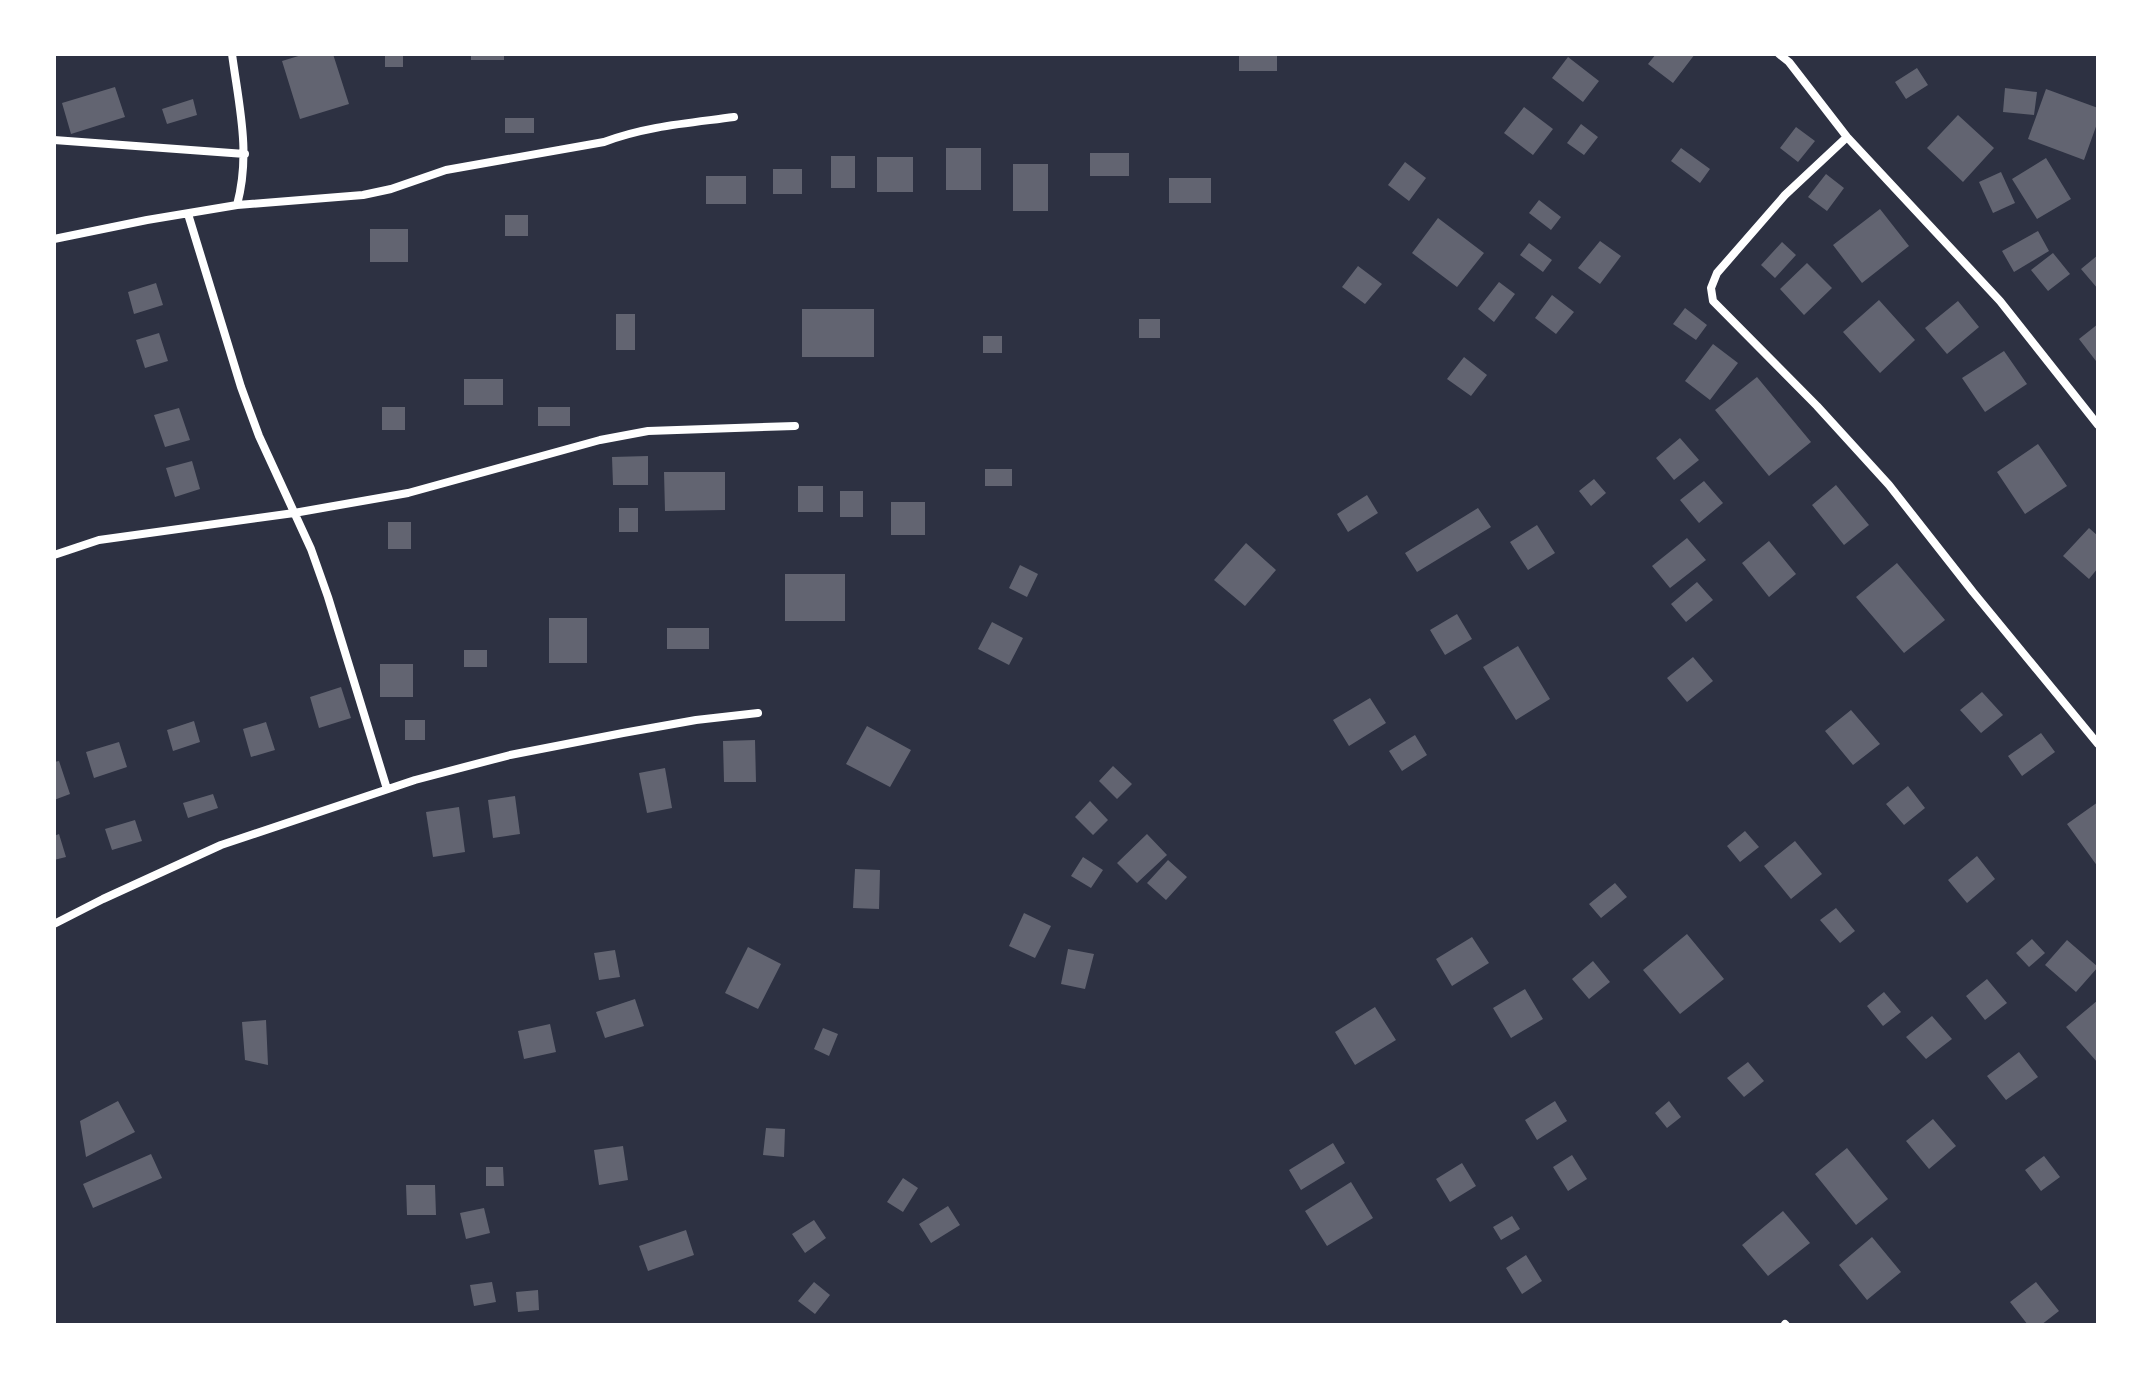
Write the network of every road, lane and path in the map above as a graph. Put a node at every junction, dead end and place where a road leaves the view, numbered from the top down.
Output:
1 (232, 54) edge
2 (1779, 54) edge
3 (734, 117) dead end
4 (1847, 137) junction
5 (54, 140) edge
6 (245, 154) junction
7 (237, 205) junction
8 (188, 214) junction
9 (54, 239) edge
10 (2098, 425) edge
11 (795, 426) dead end
12 (294, 513) junction
13 (54, 555) edge
14 (758, 713) dead end
15 (2098, 744) edge
16 (387, 789) junction
17 (54, 924) edge

1 - 6 street
2 - 4 street
3 - 7 street
4 - 10 street
4 - 15 street
5 - 6 street
6 - 7 street
7 - 8 street
8 - 9 street
8 - 12 street
11 - 12 street
12 - 13 street
12 - 16 street
14 - 16 street
16 - 17 street

